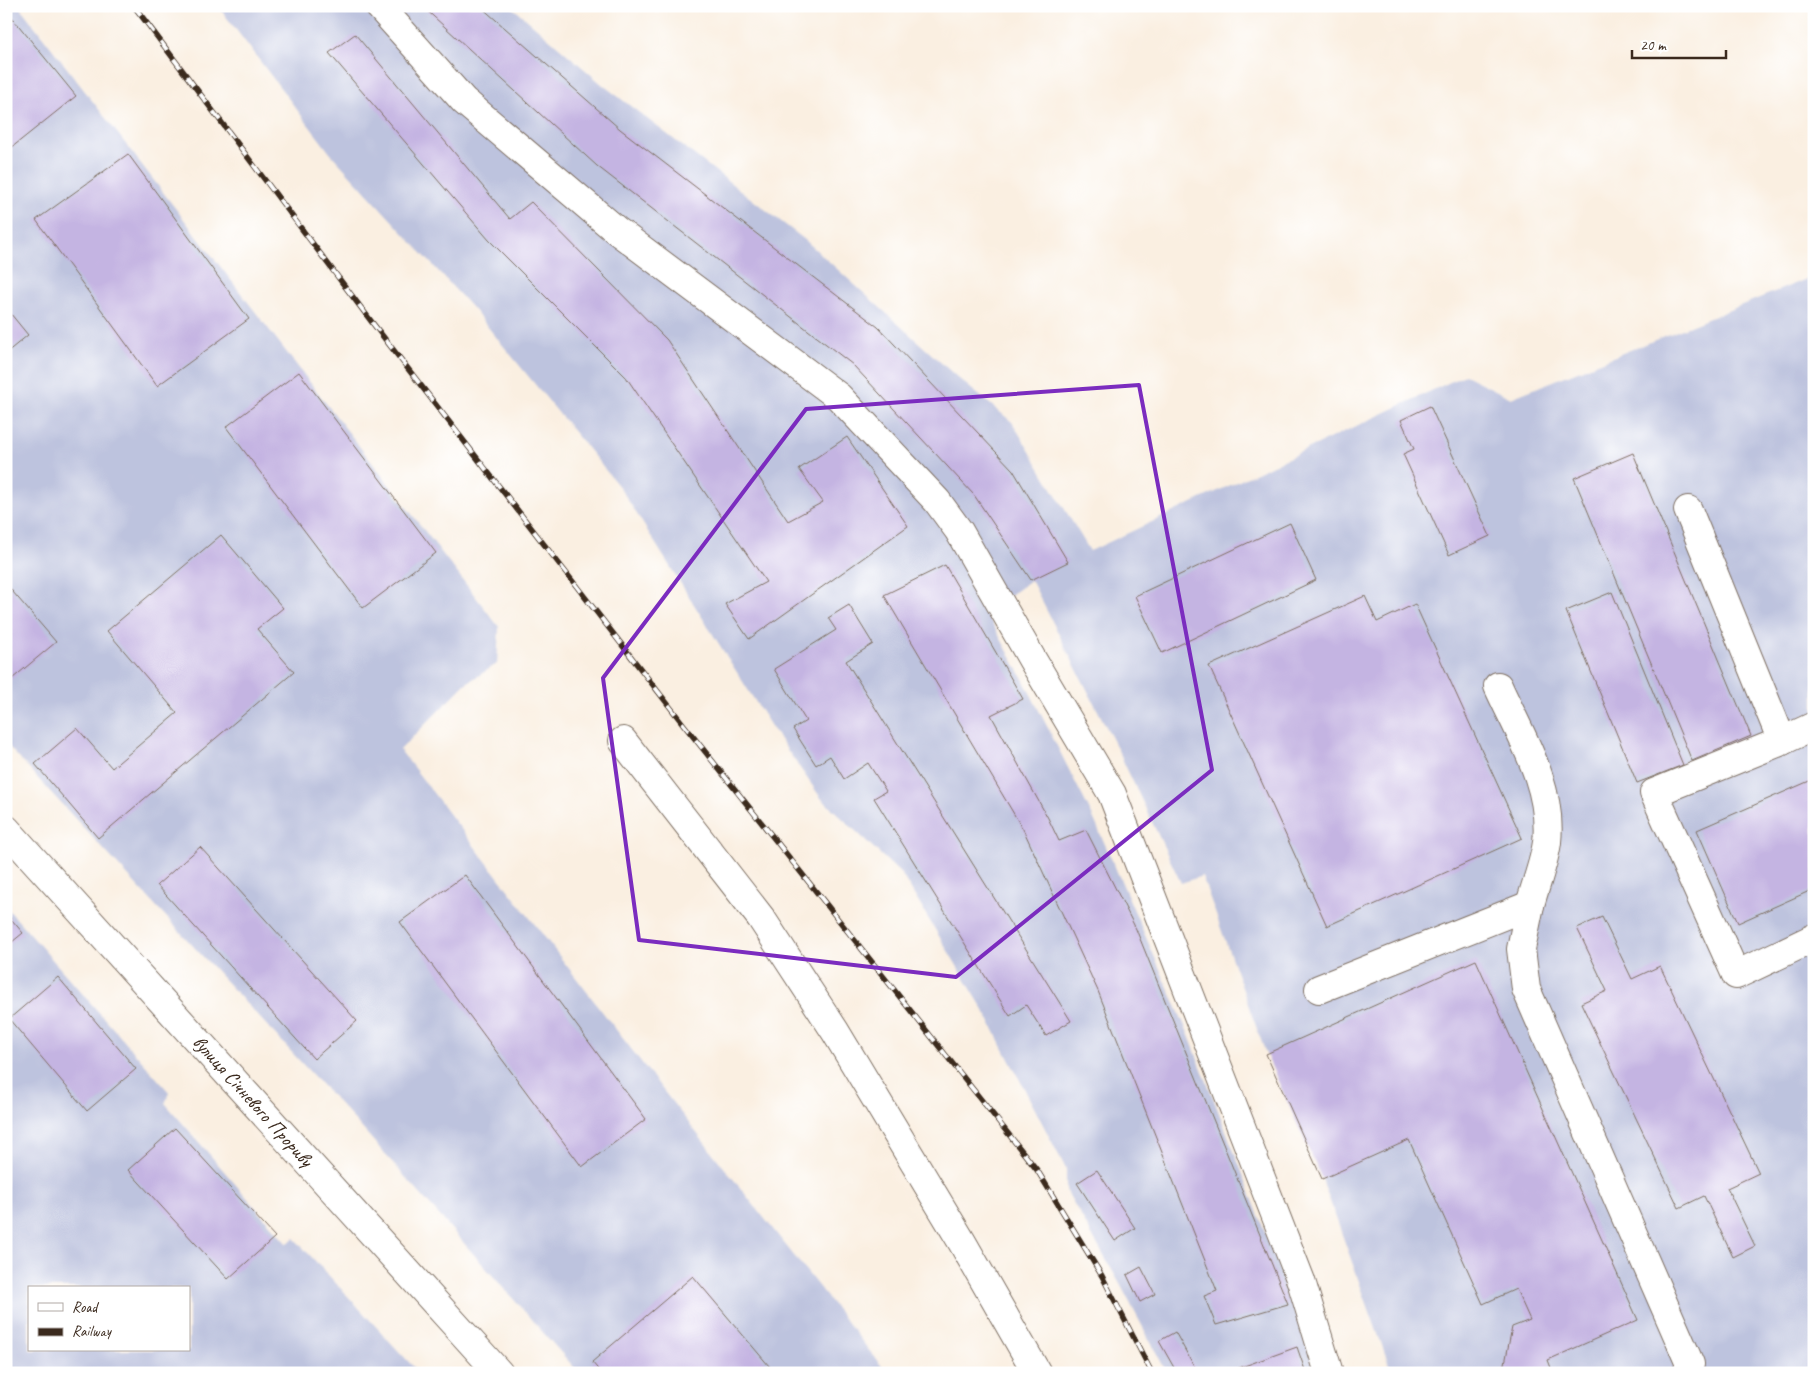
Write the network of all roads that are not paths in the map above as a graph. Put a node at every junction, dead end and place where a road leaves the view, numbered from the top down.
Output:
1 (379, 6) edge
2 (1688, 510) dead end
3 (1498, 686) dead end
4 (1814, 726) edge
5 (623, 741) dead end
6 (1782, 741) junction
7 (6, 829) edge
8 (1530, 905) junction
9 (1814, 938) edge
10 (1319, 989) dead end
11 (500, 1373) edge
12 (1037, 1373) edge
13 (1329, 1373) edge
14 (1687, 1373) edge

1 - 13 street
2 - 6 street
3 - 8 street
4 - 6 street
5 - 12 street
6 - 9 street
7 - 11 street, вулиця Січневого Прориву
8 - 10 street
8 - 14 street

